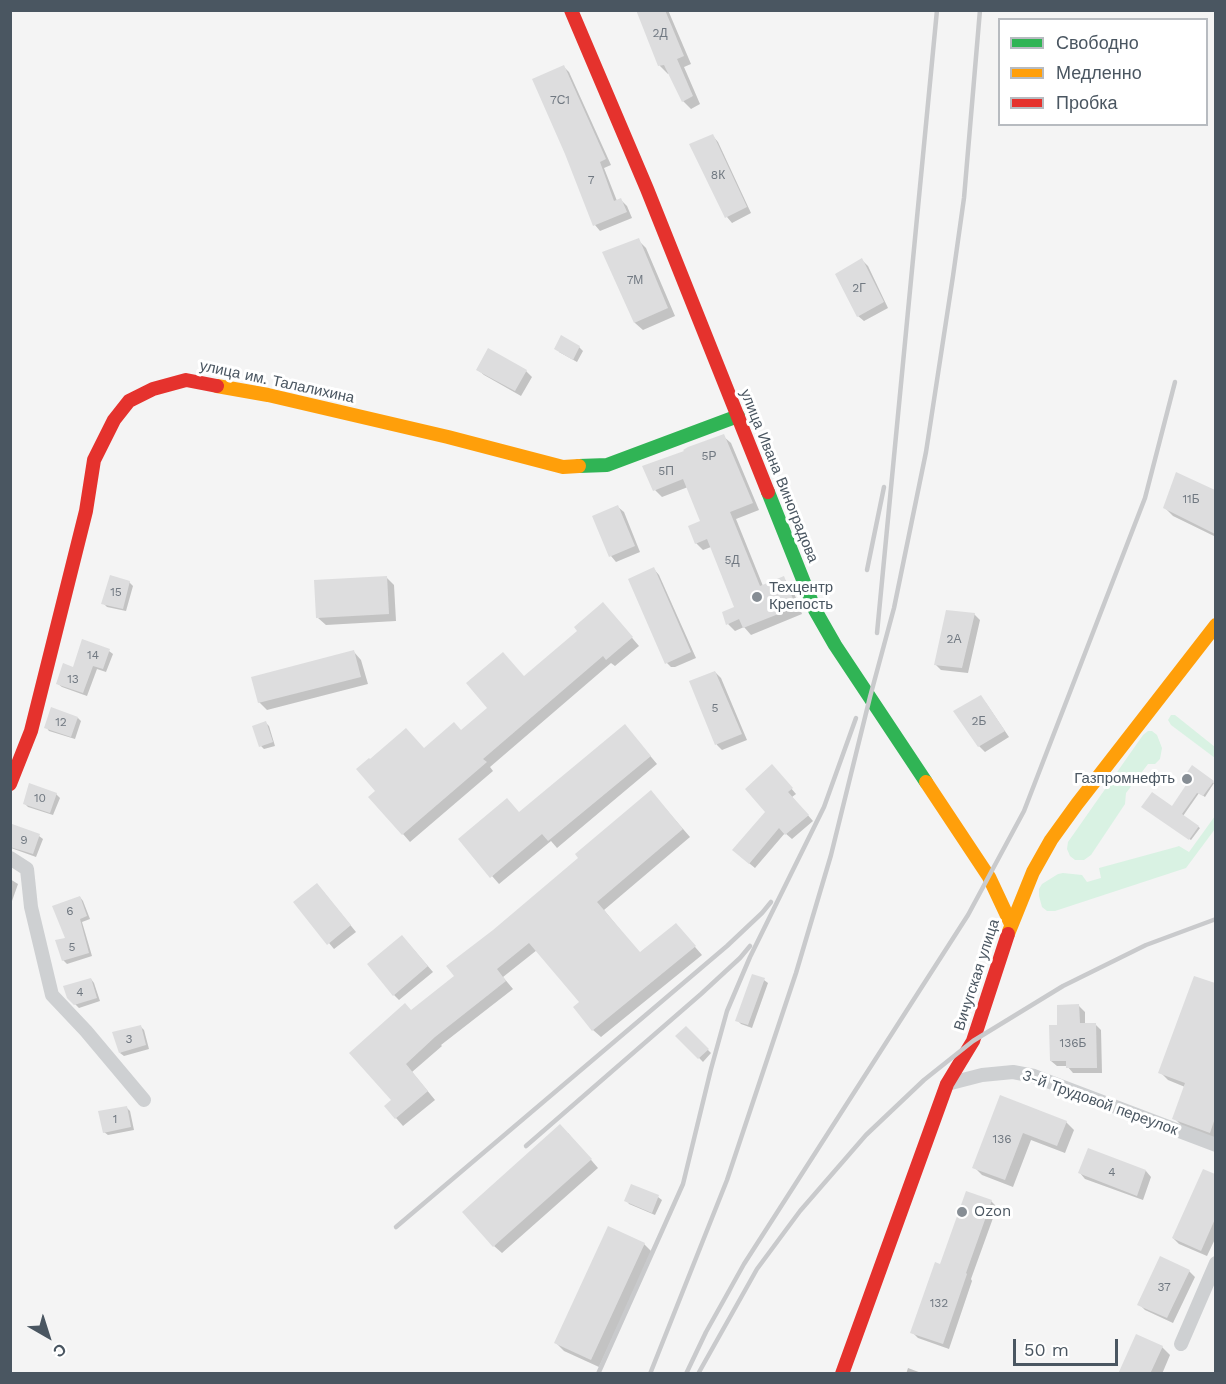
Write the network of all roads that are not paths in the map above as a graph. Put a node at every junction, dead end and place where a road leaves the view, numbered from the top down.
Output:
1 (571, 10) edge
2 (738, 416) junction
3 (1215, 625) edge
4 (10, 784) edge
5 (10, 858) edge
6 (1011, 924) junction
7 (947, 1084) junction
8 (144, 1100) dead end
9 (1215, 1145) edge
10 (1215, 1263) edge
11 (1181, 1344) dead end
12 (842, 1374) edge

1 - 2 street, улица Ивана Виноградова
2 - 4 street, улица им. Талалихина
2 - 6 street, улица Ивана Виноградова
3 - 6 street, Вичугская улица
5 - 8 street
6 - 7 street, Вичугская улица
7 - 9 street, 3-й Трудовой переулок
7 - 12 street, Вичугская улица
10 - 11 street

